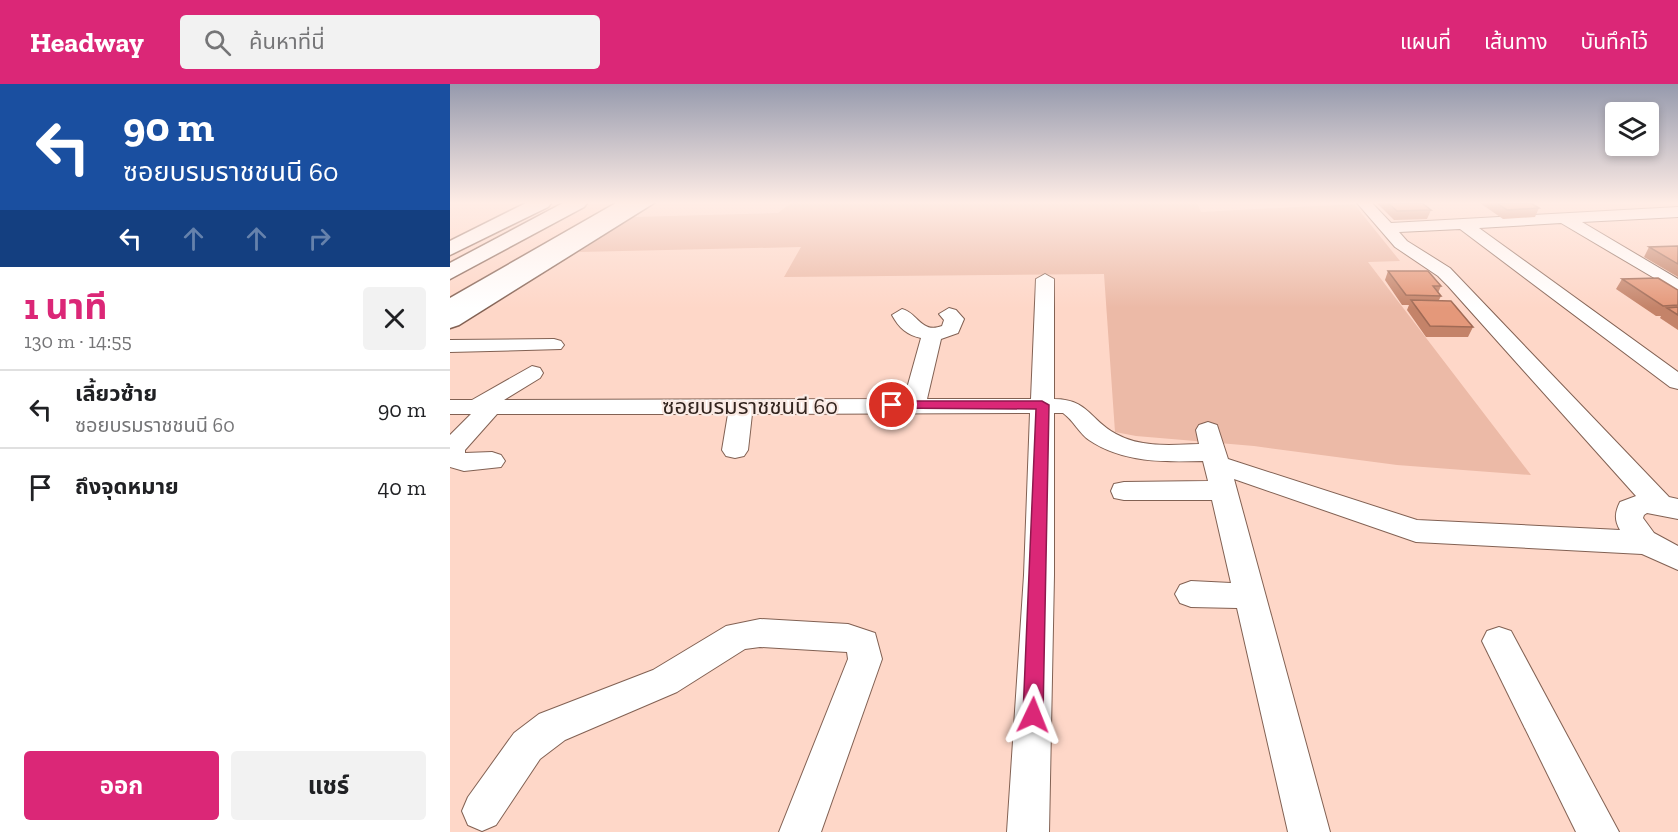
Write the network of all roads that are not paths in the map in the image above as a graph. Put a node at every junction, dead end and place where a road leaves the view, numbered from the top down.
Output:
1 (472, 238) edge
2 (490, 238) edge
3 (504, 238) edge
4 (513, 238) edge
5 (536, 238) edge
6 (550, 238) edge
7 (570, 238) edge
8 (586, 238) edge
9 (1396, 238) edge
10 (1483, 238) edge
11 (1597, 238) edge
12 (450, 249) edge
13 (450, 259) edge
14 (450, 267) edge
15 (450, 272) edge
16 (1045, 279) dead end
17 (450, 286) edge
18 (1678, 287) edge
19 (450, 295) edge
20 (450, 308) edge
21 (948, 314) dead end
22 (903, 315) dead end
23 (450, 320) edge
24 (932, 334) junction
25 (554, 345) dead end
26 (450, 346) edge
27 (532, 373) dead end
28 (1678, 382) edge
29 (914, 405) junction
30 (1042, 405) junction
31 (485, 406) junction
32 (741, 406) junction
33 (450, 407) edge
34 (735, 450) dead end
35 (1215, 459) junction
36 (492, 461) dead end
37 (1124, 491) dead end
38 (1669, 506) edge
39 (1648, 543) junction
40 (1678, 558) edge
41 (1191, 594) dead end
42 (1250, 596) junction
43 (1499, 642) dead end
44 (482, 811) dead end
45 (800, 832) edge
46 (1029, 832) edge
47 (1309, 832) edge
48 (1598, 832) edge

1 - 12 main road
2 - 13 main road
3 - 14 main road
4 - 15 main road
5 - 17 main road
6 - 19 main road
7 - 20 main road
8 - 23 main road
9 - 38 street
10 - 28 street
11 - 18 street
16 - 30 street
21 - 24 street
22 - 24 street
24 - 29 street
25 - 26 street
27 - 31 street
29 - 30 street, ซอยบรมราชชนนี 60
29 - 32 street, ซอยบรมราชชนนี 60
30 - 35 street, ซอยบรมราชชนนี 60
30 - 46 street
31 - 32 street, ซอยบรมราชชนนี 60
31 - 33 street, ซอยบรมราชชนนี 60
31 - 36 street
32 - 34 street
35 - 37 street
35 - 39 street
35 - 42 street
38 - 39 street
39 - 40 street
41 - 42 street
42 - 47 street
43 - 48 street
44 - 45 street

